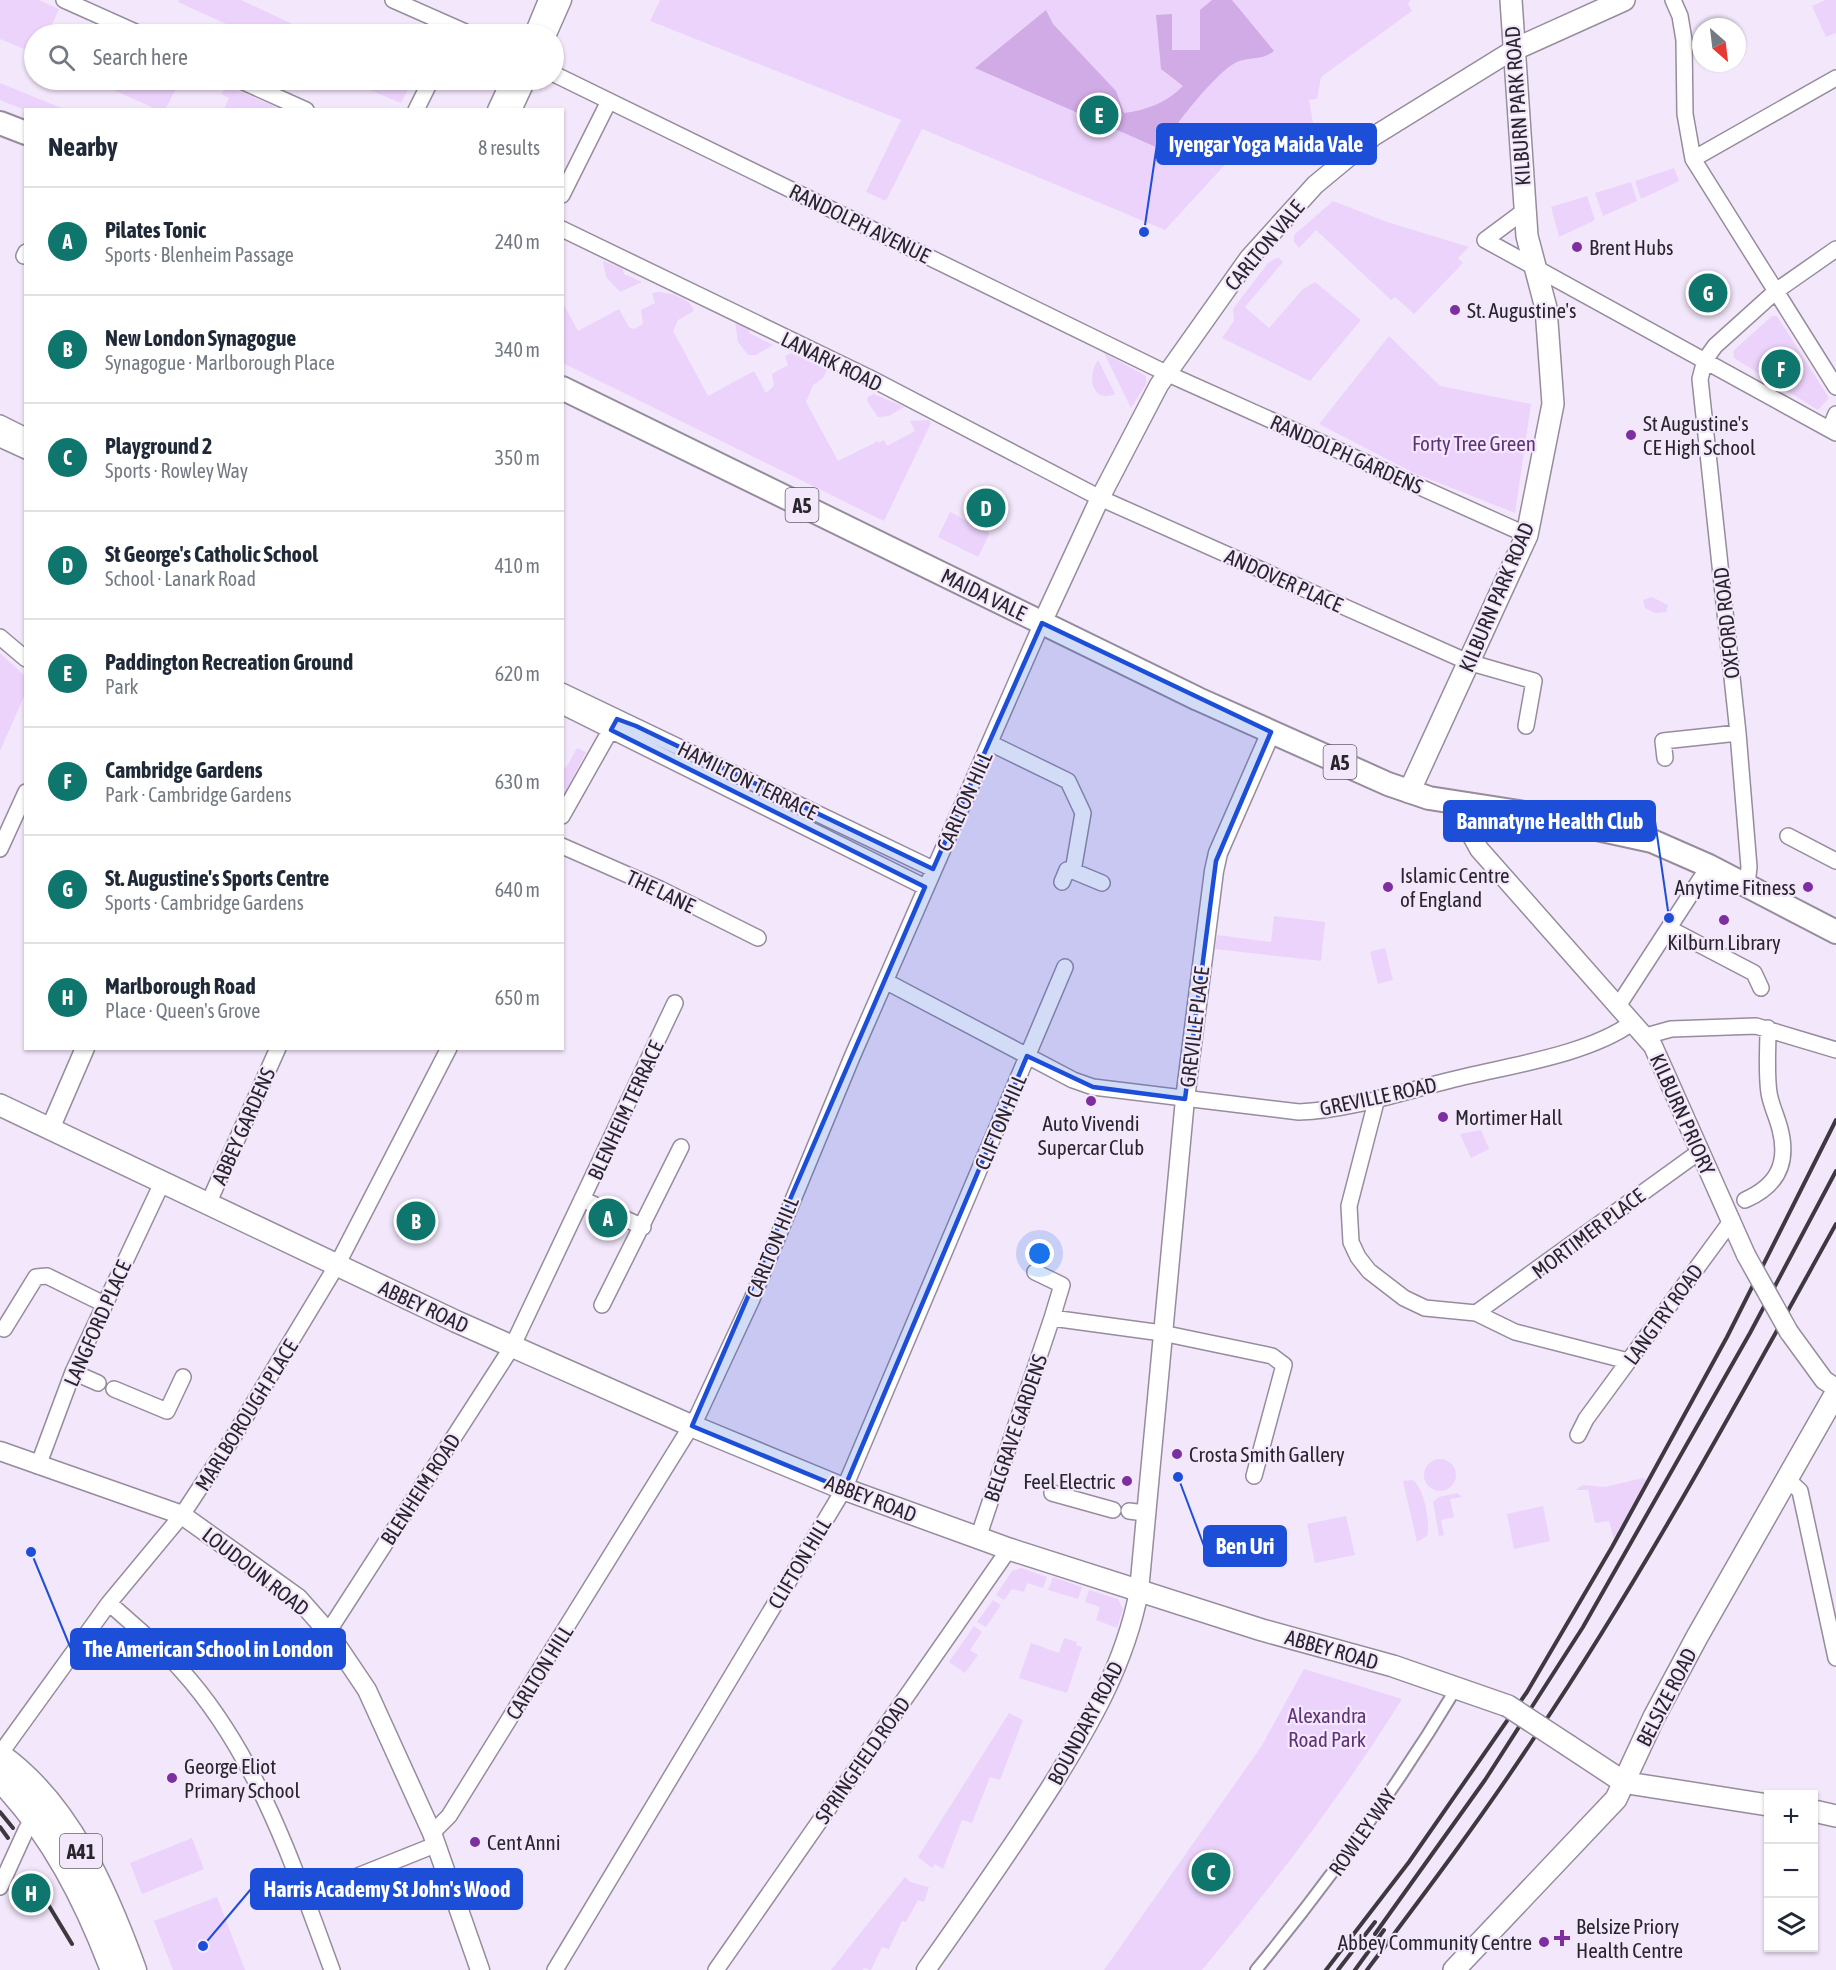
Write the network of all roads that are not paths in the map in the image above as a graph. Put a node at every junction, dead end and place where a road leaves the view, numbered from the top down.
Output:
1 (64, 0) edge
2 (393, 0) edge
3 (548, 0) edge
4 (562, 0) edge
5 (1511, 0) edge
6 (1624, 0) edge
7 (1673, 0) edge
8 (118, 24) edge
9 (442, 24) edge
10 (538, 24) edge
11 (551, 24) edge
12 (1513, 50) junction
13 (1836, 78) edge
14 (564, 79) edge
15 (262, 90) edge
16 (426, 90) edge
17 (506, 90) edge
18 (521, 90) edge
19 (609, 101) junction
20 (302, 108) edge
21 (417, 108) edge
22 (497, 108) edge
23 (513, 108) edge
24 (0, 123) edge
25 (24, 133) edge
26 (1693, 159) junction
27 (564, 191) edge
28 (1524, 211) junction
29 (564, 230) edge
30 (1836, 249) edge
31 (1537, 267) junction
32 (1776, 291) junction
33 (1705, 360) junction
34 (1166, 373) junction
35 (1836, 387) edge
36 (564, 389) edge
37 (1836, 414) edge
38 (0, 423) edge
39 (1833, 431) edge
40 (24, 435) edge
41 (0, 439) edge
42 (24, 450) edge
43 (1100, 498) junction
44 (1527, 535) junction
45 (1042, 623) junction
46 (0, 637) edge
47 (24, 657) edge
48 (1468, 662) junction
49 (564, 692) edge
50 (564, 707) edge
51 (614, 725) junction
52 (1526, 726) dead end
53 (1271, 732) junction
54 (1738, 733) junction
55 (990, 743) junction
56 (1665, 758) dead end
57 (1409, 792) junction
58 (24, 796) edge
59 (1475, 807) junction
60 (564, 812) edge
61 (4, 832) edge
62 (1788, 836) dead end
63 (564, 847) edge
64 (0, 849) edge
65 (1836, 861) edge
66 (1709, 866) junction
67 (933, 869) junction
68 (1102, 883) dead end
69 (1747, 885) junction
70 (925, 887) junction
71 (1670, 929) junction
72 (1836, 932) edge
73 (758, 938) dead end
74 (1065, 967) dead end
75 (887, 982) junction
76 (1761, 988) dead end
77 (675, 1003) dead end
78 (1618, 1006) junction
79 (1633, 1022) junction
80 (1768, 1028) junction
81 (1646, 1036) junction
82 (84, 1050) edge
83 (277, 1050) edge
84 (448, 1050) edge
85 (1836, 1050) edge
86 (1027, 1056) junction
87 (1377, 1098) junction
88 (1185, 1099) junction
89 (0, 1105) edge
90 (50, 1129) junction
91 (681, 1147) dead end
92 (1699, 1152) junction
93 (162, 1183) junction
94 (582, 1199) junction
95 (1745, 1200) dead end
96 (208, 1204) junction
97 (1732, 1220) junction
98 (643, 1227) junction
99 (337, 1266) junction
100 (1035, 1272) dead end
101 (104, 1304) junction
102 (602, 1305) dead end
103 (1476, 1313) junction
104 (1052, 1318) junction
105 (4, 1329) dead end
106 (1162, 1333) junction
107 (512, 1347) junction
108 (1628, 1361) junction
109 (73, 1372) junction
110 (183, 1377) dead end
111 (98, 1383) dead end
112 (1836, 1388) edge
113 (114, 1389) dead end
114 (1836, 1393) edge
115 (692, 1426) junction
116 (1578, 1435) dead end
117 (0, 1451) edge
118 (38, 1466) junction
119 (1254, 1476) dead end
120 (1786, 1478) junction
121 (844, 1489) junction
122 (1052, 1493) dead end
123 (1113, 1510) dead end
124 (182, 1515) junction
125 (978, 1538) junction
126 (1009, 1549) junction
127 (1139, 1591) junction
128 (109, 1604) junction
129 (328, 1632) junction
130 (1836, 1658) edge
131 (1457, 1687) junction
132 (1, 1762) edge
133 (1625, 1782) junction
134 (1764, 1804) edge
135 (1818, 1812) edge
136 (1836, 1816) edge
137 (30, 1824) junction
138 (433, 1839) junction
139 (0, 1887) edge
140 (305, 1897) junction
141 (113, 1970) edge
142 (134, 1970) edge
143 (332, 1970) edge
144 (480, 1970) edge
145 (555, 1970) edge
146 (716, 1970) edge
147 (926, 1970) edge
148 (1256, 1970) edge
149 (1454, 1970) edge

1 - 8 street
2 - 9 street
3 - 10 street
4 - 11 street
5 - 12 main road, KILBURN PARK ROAD
6 - 12 main road, CARLTON VALE
7 - 26 street
12 - 28 main road, KILBURN PARK ROAD
12 - 34 street, CARLTON VALE
13 - 26 street
14 - 19 street, RANDOLPH AVENUE
15 - 20 street
16 - 21 street
17 - 22 street
18 - 23 street
19 - 27 street
19 - 34 street, RANDOLPH AVENUE
24 - 25 main road
26 - 32 street
28 - 31 main road, KILBURN PARK ROAD
28 - 31 street
29 - 43 street, LANARK ROAD
30 - 32 street
31 - 33 street
31 - 44 main road, KILBURN PARK ROAD
32 - 33 street
32 - 35 street
33 - 39 street
33 - 54 street, OXFORD ROAD
34 - 43 street, CARLTON VALE
34 - 44 street, RANDOLPH GARDENS
36 - 45 main road, MAIDA VALE / A5
37 - 39 street
38 - 40 street
41 - 42 street
43 - 45 street, CARLTON VALE
43 - 48 street, ANDOVER PLACE
44 - 48 main road, KILBURN PARK ROAD
45 - 53 main road, MAIDA VALE / A5
45 - 55 street, CARLTON HILL
46 - 47 street
48 - 52 street, ANDOVER PLACE
48 - 57 main road, KILBURN PARK ROAD
49 - 51 street, HAMILTON TERRACE
50 - 51 street, HAMILTON TERRACE
51 - 60 street
51 - 67 street, HAMILTON TERRACE
51 - 70 street, HAMILTON TERRACE
53 - 57 main road, MAIDA VALE / A5
53 - 88 street, GREVILLE PLACE
54 - 56 street
54 - 69 street, OXFORD ROAD
55 - 67 street, CARLTON HILL
55 - 68 street
57 - 59 main road, A5
58 - 61 street
59 - 66 main road, A5
59 - 78 street, KILBURN PRIORY
61 - 64 street
62 - 65 street
63 - 73 street, THE LANE
66 - 69 main road, A5
66 - 71 street
67 - 70 street, CARLTON HILL
69 - 72 main road, A5
70 - 75 street, CARLTON HILL
71 - 76 street
71 - 78 street
74 - 86 street, CLIFTON HILL
75 - 86 street, GREVILLE ROAD
75 - 115 street, CARLTON HILL
77 - 94 street, BLENHEIM TERRACE
78 - 79 street, KILBURN PRIORY
79 - 81 street, KILBURN PRIORY
79 - 87 street, GREVILLE ROAD
80 - 81 street
80 - 85 street
80 - 95 street
81 - 92 street, KILBURN PRIORY
82 - 90 street
83 - 96 street, ABBEY GARDENS
84 - 99 street, MARLBOROUGH PLACE
86 - 88 street, GREVILLE ROAD
86 - 121 street, CLIFTON HILL
87 - 88 street, GREVILLE ROAD
87 - 103 street
88 - 106 street, GREVILLE PLACE
89 - 90 main road, ABBEY ROAD
90 - 93 main road, ABBEY ROAD
91 - 98 street
92 - 97 street, KILBURN PRIORY
92 - 103 street, MORTIMER PLACE
93 - 96 main road, ABBEY ROAD
93 - 101 street, LANGFORD PLACE
94 - 98 street
94 - 107 street, BLENHEIM TERRACE
96 - 99 main road, ABBEY ROAD
97 - 108 street, LANGTRY ROAD
97 - 112 street, KILBURN PRIORY, bridge
98 - 102 street
99 - 107 main road, ABBEY ROAD
99 - 124 street, MARLBOROUGH PLACE
100 - 104 street, BELGRAVE GARDENS
101 - 105 street
101 - 109 street, LANGFORD PLACE
103 - 108 street
104 - 106 street
104 - 125 street, BELGRAVE GARDENS
106 - 119 street
106 - 127 street, BOUNDARY ROAD
107 - 115 main road, ABBEY ROAD
107 - 129 street, BLENHEIM ROAD
108 - 116 street, LANGTRY ROAD
109 - 111 street
109 - 118 street, LANGFORD PLACE
110 - 113 street
114 - 120 main road, BELSIZE ROAD
115 - 121 main road, ABBEY ROAD
115 - 138 street, CARLTON HILL
117 - 118 street, LOUDOUN ROAD
118 - 124 street, LOUDOUN ROAD
120 - 130 street
120 - 133 main road, BELSIZE ROAD
121 - 125 main road, ABBEY ROAD
121 - 145 street, CLIFTON HILL
122 - 123 street
124 - 128 street, MARLBOROUGH PLACE
124 - 129 street, LOUDOUN ROAD
125 - 126 main road, ABBEY ROAD
126 - 127 main road, ABBEY ROAD
126 - 146 street, SPRINGFIELD ROAD
127 - 131 main road, ABBEY ROAD
127 - 147 street, BOUNDARY ROAD
128 - 132 street, MARLBOROUGH PLACE
128 - 140 street
129 - 138 street, LOUDOUN ROAD
131 - 133 main road, ABBEY ROAD, bridge
131 - 148 street, ROWLEY WAY
132 - 137 highway, A41
132 - 142 highway, A41
133 - 134 main road, ABBEY ROAD
133 - 149 main road, BELSIZE ROAD
135 - 136 main road
137 - 139 street
137 - 141 highway, A41
138 - 140 street, CARLTON HILL
138 - 144 street, LOUDOUN ROAD
140 - 143 street

